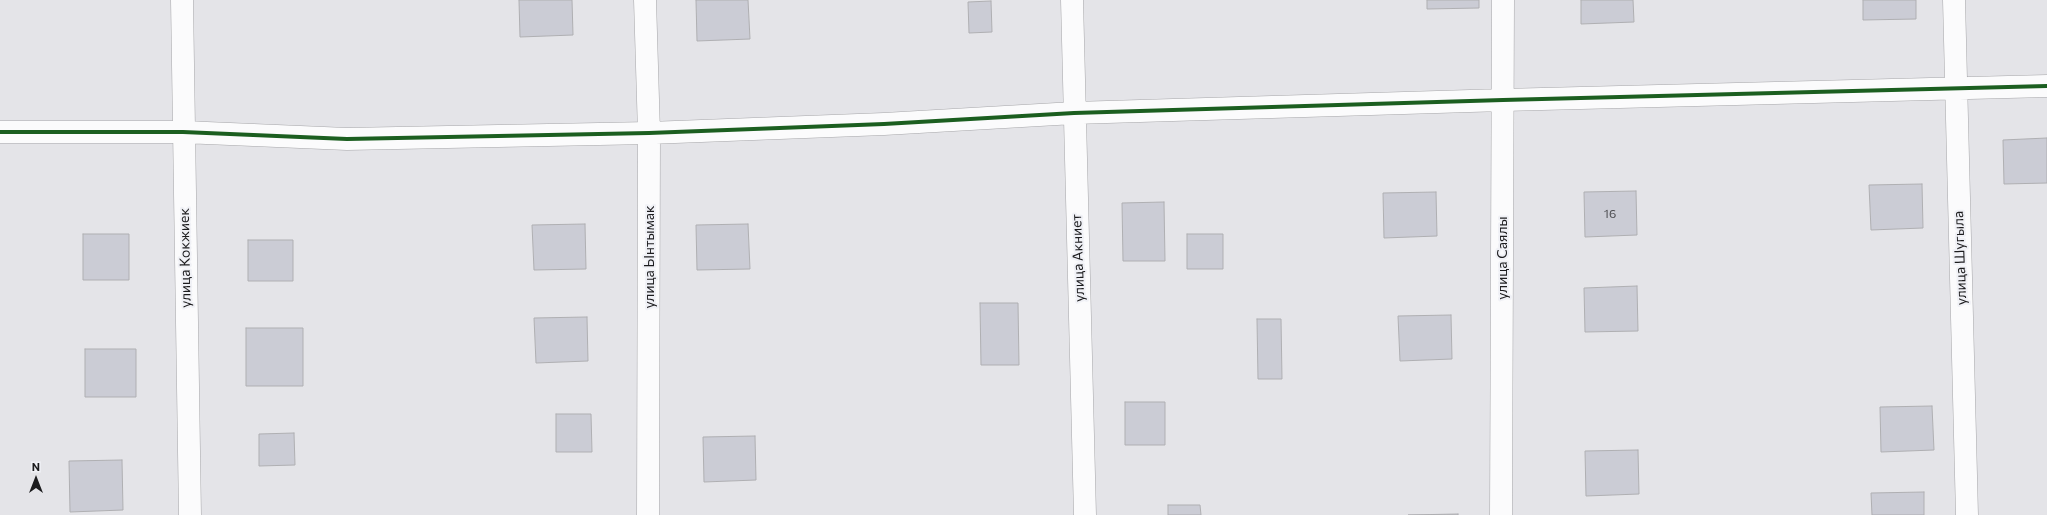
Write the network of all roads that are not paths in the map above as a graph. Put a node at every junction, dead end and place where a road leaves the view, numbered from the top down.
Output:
1 (182, 0) edge
2 (645, 0) edge
3 (1072, 0) edge
4 (1503, 0) edge
5 (1954, 0) edge
6 (2047, 86) edge
7 (1956, 88) junction
8 (1503, 100) junction
9 (1074, 113) junction
10 (0, 132) edge
11 (183, 132) junction
12 (649, 133) junction
13 (190, 515) edge
14 (648, 515) edge
15 (1085, 515) edge
16 (1501, 515) edge
17 (1967, 515) edge

1 - 11 street, улица Кокжиек
2 - 12 street, улица Ынтымак
3 - 9 street, улица Акниет
4 - 8 street, улица Саялы
5 - 7 street, улица Шугыла
6 - 7 street
7 - 8 street
7 - 17 street, улица Шугыла
8 - 9 street
8 - 16 street, улица Саялы
9 - 12 street
9 - 15 street, улица Акниет
10 - 11 street
11 - 12 street
11 - 13 street, улица Кокжиек
12 - 14 street, улица Ынтымак

